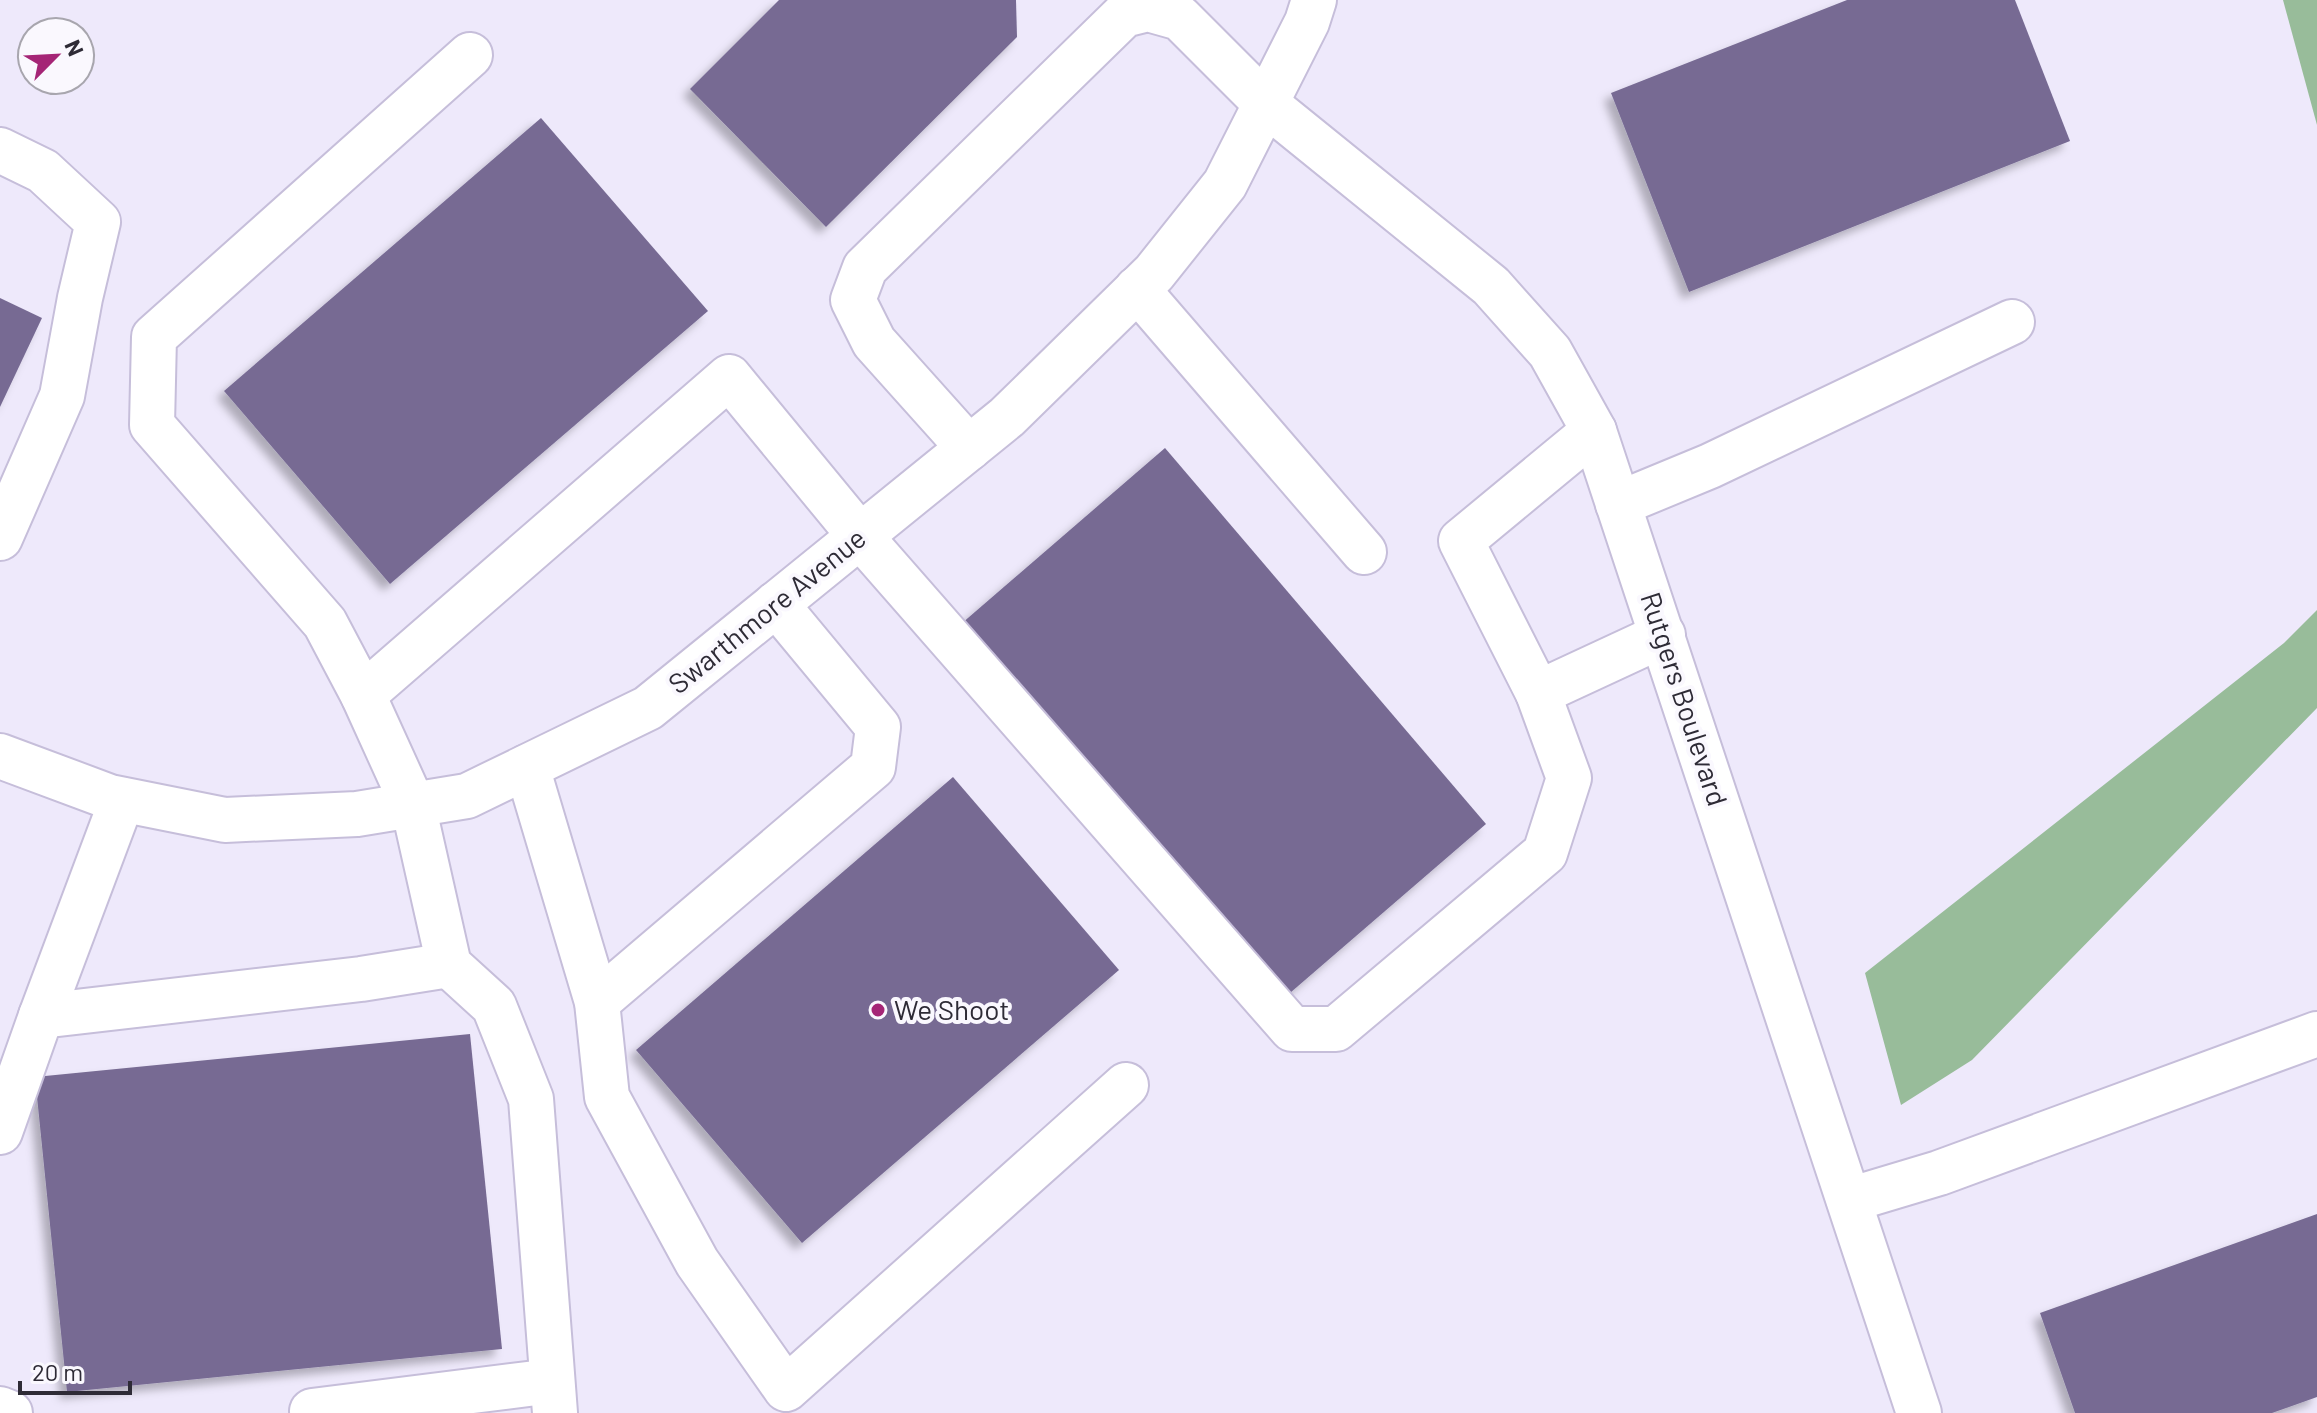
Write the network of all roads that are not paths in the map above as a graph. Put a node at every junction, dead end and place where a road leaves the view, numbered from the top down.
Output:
1 (1314, 0) edge
2 (1146, 4) edge
3 (470, 55) dead end
4 (1265, 103) junction
5 (0, 150) edge
6 (1137, 289) junction
7 (2012, 322) dead end
8 (1594, 431) junction
9 (969, 448) junction
10 (1618, 504) junction
11 (860, 536) junction
12 (0, 538) edge
13 (1364, 552) dead end
14 (776, 604) junction
15 (1663, 635) junction
16 (1538, 693) junction
17 (363, 695) junction
18 (0, 756) edge
19 (527, 767) junction
20 (122, 800) junction
21 (413, 805) junction
22 (449, 965) junction
23 (597, 1002) junction
24 (41, 1016) junction
25 (2317, 1034) edge
26 (1126, 1085) dead end
27 (0, 1132) edge
28 (1849, 1200) junction
29 (554, 1397) edge
30 (0, 1409) edge
31 (306, 1412) edge
32 (10, 1413) edge
33 (1919, 1413) edge

1 - 4 street, Swarthmore Avenue
2 - 4 street, Rutgers Boulevard
2 - 9 street
3 - 17 street
4 - 6 street, Swarthmore Avenue
4 - 8 street, Rutgers Boulevard
5 - 12 street
6 - 9 street, Swarthmore Avenue
6 - 13 street
7 - 10 street
8 - 10 street, Rutgers Boulevard
8 - 16 street
9 - 11 street, Swarthmore Avenue
10 - 15 street, Rutgers Boulevard
11 - 14 street, Swarthmore Avenue
11 - 16 street
11 - 17 street
14 - 19 street, Swarthmore Avenue
14 - 23 street
15 - 16 street
15 - 28 street, Rutgers Boulevard
17 - 21 street
18 - 20 street, Swarthmore Avenue
19 - 21 street, Swarthmore Avenue
19 - 23 street
20 - 21 street, Swarthmore Avenue
20 - 24 street
21 - 22 street
22 - 24 street
22 - 29 street
23 - 26 street
24 - 27 street
25 - 28 street
28 - 33 street, Rutgers Boulevard
29 - 31 street
30 - 32 street

